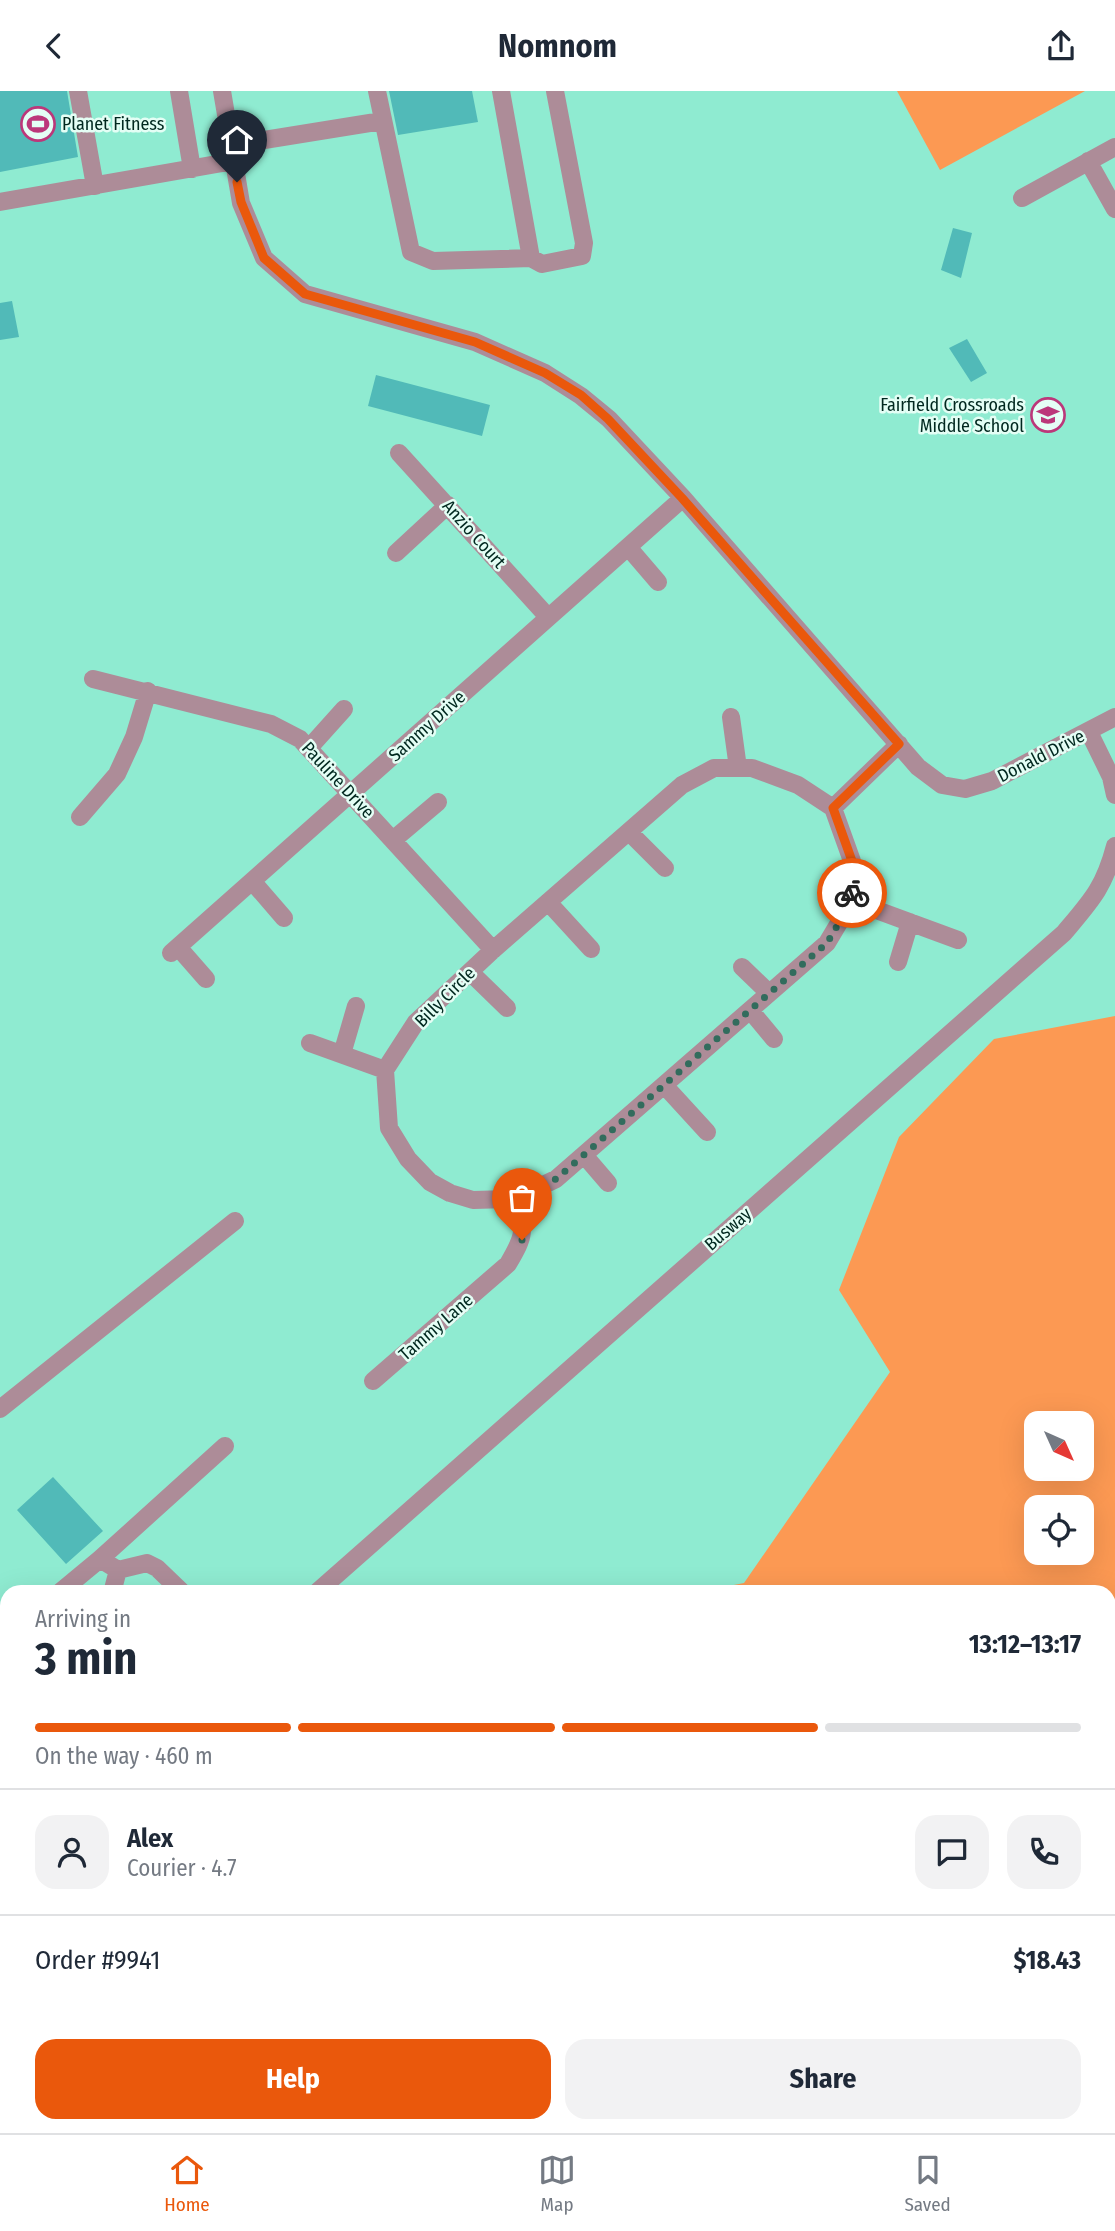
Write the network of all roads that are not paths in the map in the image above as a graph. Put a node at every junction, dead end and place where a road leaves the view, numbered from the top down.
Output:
1 (78, 91) edge
2 (179, 91) edge
3 (222, 91) edge
4 (377, 91) edge
5 (501, 91) edge
6 (555, 91) edge
7 (382, 121) junction
8 (258, 141) dead end
9 (1115, 147) edge
10 (234, 161) junction
11 (1088, 161) junction
12 (192, 169) junction
13 (95, 186) junction
14 (1022, 198) dead end
15 (0, 202) edge
16 (1115, 209) edge
17 (531, 258) junction
18 (399, 453) dead end
19 (682, 498) junction
20 (448, 505) junction
21 (628, 547) junction
22 (396, 553) dead end
23 (659, 582) dead end
24 (548, 617) junction
25 (93, 679) dead end
26 (148, 691) junction
27 (344, 709) dead end
28 (731, 717) dead end
29 (1115, 717) edge
30 (1089, 732) junction
31 (899, 744) junction
32 (309, 748) junction
33 (738, 768) junction
34 (352, 793) junction
35 (1115, 795) edge
36 (438, 802) dead end
37 (833, 808) junction
38 (79, 817) dead end
39 (629, 832) junction
40 (393, 839) junction
41 (1115, 846) edge
42 (665, 868) dead end
43 (252, 881) junction
44 (852, 901) junction
45 (548, 902) junction
46 (284, 918) dead end
47 (910, 922) junction
48 (958, 940) dead end
49 (591, 949) dead end
50 (493, 950) junction
51 (898, 962) dead end
52 (743, 967) dead end
53 (470, 972) junction
54 (206, 979) dead end
55 (769, 993) junction
56 (356, 1006) dead end
57 (506, 1008) dead end
58 (750, 1010) junction
59 (775, 1039) dead end
60 (310, 1042) dead end
61 (342, 1054) junction
62 (385, 1070) junction
63 (664, 1085) junction
64 (707, 1132) dead end
65 (584, 1155) junction
66 (608, 1183) dead end
67 (514, 1199) junction
68 (235, 1221) dead end
69 (373, 1381) dead end
70 (0, 1409) edge
71 (225, 1446) dead end
72 (100, 1559) junction
73 (118, 1570) junction
74 (69, 1585) edge
75 (113, 1585) edge
76 (175, 1585) edge
77 (325, 1585) edge

1 - 13 street
2 - 12 street
3 - 10 street
4 - 7 street
5 - 17 street
6 - 17 street
7 - 8 street
7 - 17 street
9 - 11 street
10 - 12 street
10 - 19 street
11 - 14 street
11 - 16 street
12 - 13 street
13 - 15 street
18 - 20 street, Anzio Court
19 - 21 street, Sammy Drive
19 - 31 street
20 - 22 street
20 - 24 street, Anzio Court
21 - 23 street
21 - 24 street, Sammy Drive
24 - 34 street, Sammy Drive
25 - 26 street, Pauline Drive
26 - 32 street, Pauline Drive
26 - 38 street
27 - 32 street
28 - 33 street
29 - 30 street, Donald Drive
30 - 31 street, Donald Drive
30 - 35 street
31 - 37 street
32 - 34 street, Pauline Drive
33 - 37 street, Billy Circle
33 - 39 street, Billy Circle
34 - 40 street, Pauline Drive
34 - 43 street, Sammy Drive
36 - 40 street
37 - 44 street
39 - 42 street
39 - 45 street, Billy Circle
40 - 50 street, Pauline Drive
41 - 77 street, Busway
43 - 46 street
43 - 54 street, Sammy Drive
44 - 47 street
44 - 55 street
45 - 49 street
45 - 50 street, Billy Circle
47 - 48 street
47 - 51 street
50 - 53 street, Billy Circle
52 - 55 street
53 - 57 street
53 - 62 street, Billy Circle
55 - 58 street
56 - 61 street
58 - 59 street
58 - 63 street
60 - 61 street
61 - 62 street
62 - 67 street
63 - 64 street
63 - 65 street
65 - 66 street
65 - 67 street
67 - 69 street, Tammy Lane
68 - 70 street
71 - 72 street
72 - 73 street
72 - 74 street
73 - 75 street
73 - 76 street

